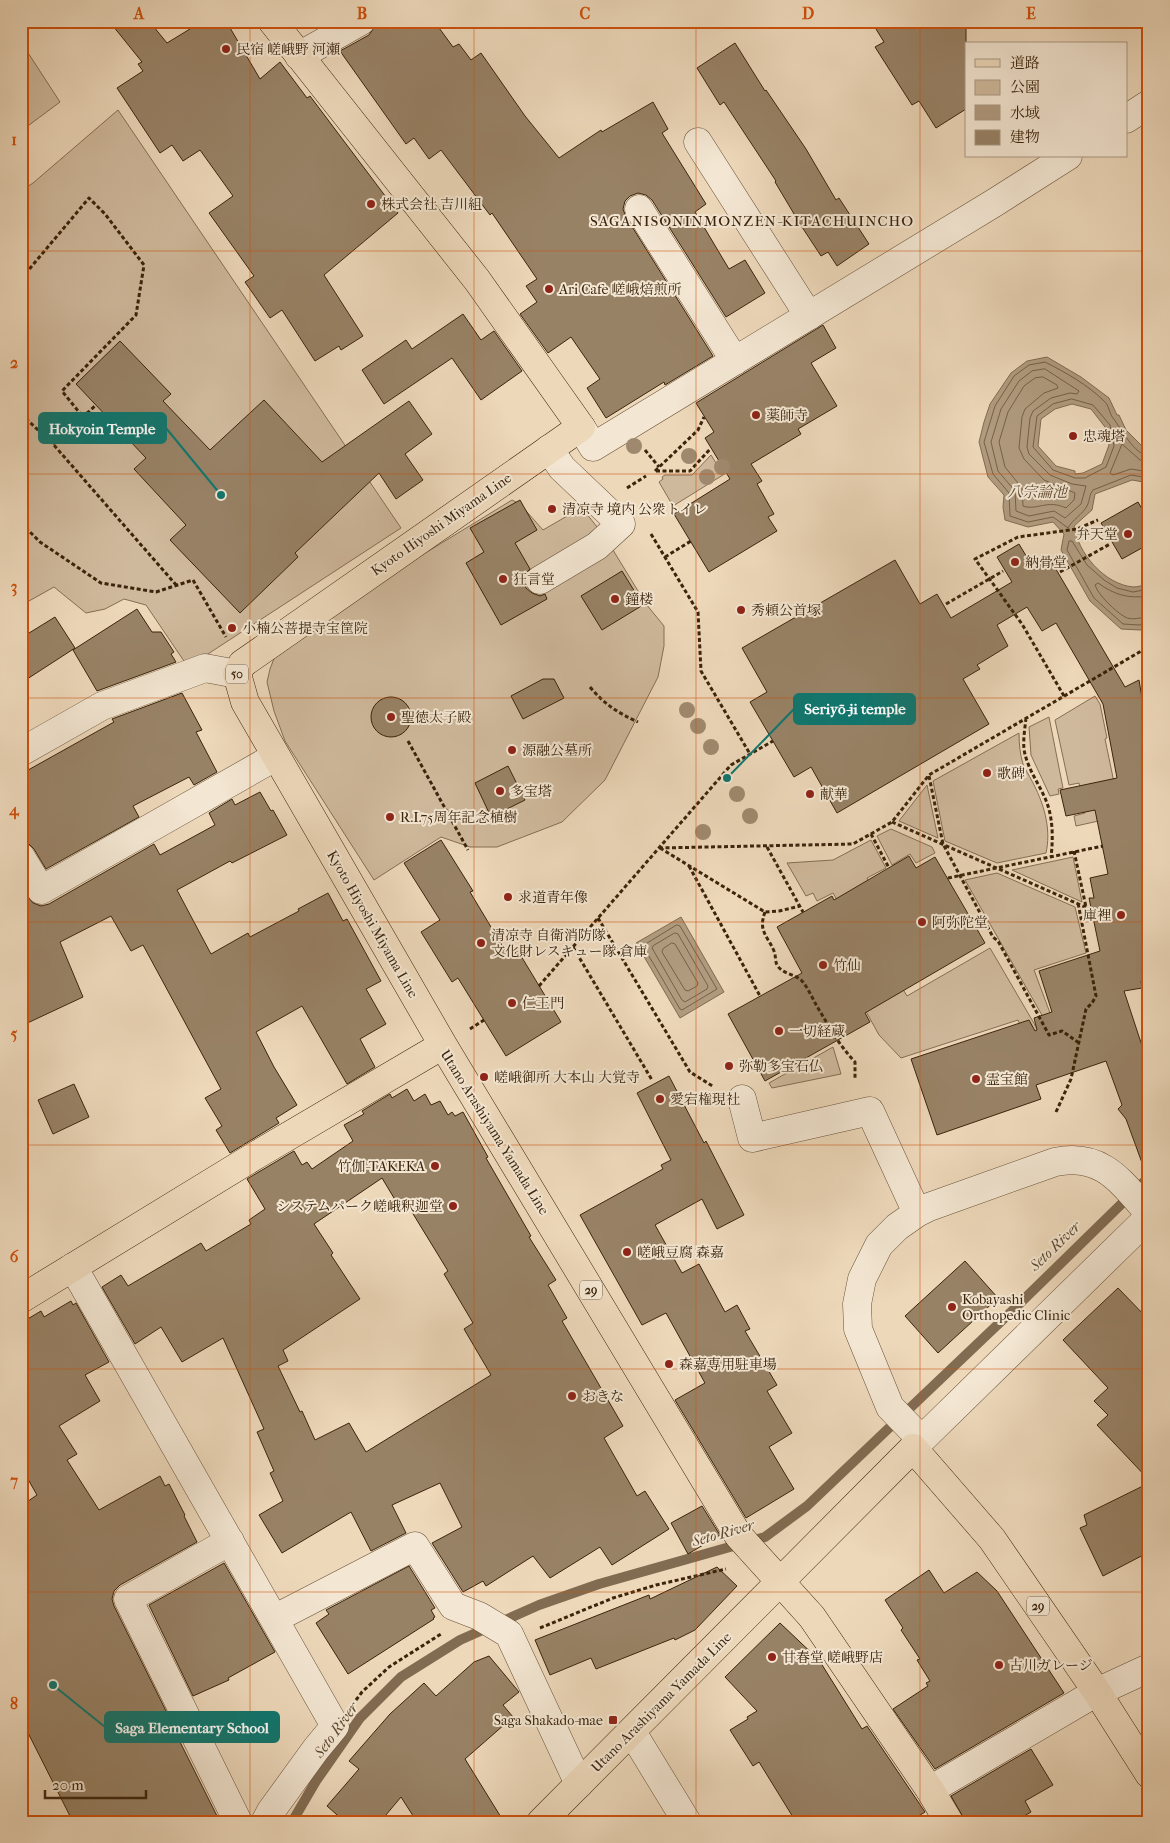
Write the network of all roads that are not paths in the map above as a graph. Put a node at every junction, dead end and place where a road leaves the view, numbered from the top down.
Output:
1 (272, 21) edge
2 (361, 21) edge
3 (299, 56) junction
4 (1149, 104) edge
5 (1128, 118) edge
6 (698, 142) dead end
7 (1065, 158) edge
8 (639, 209) dead end
9 (809, 316) junction
10 (735, 361) junction
11 (581, 427) junction
12 (549, 449) junction
13 (540, 580) dead end
14 (240, 669) junction
15 (21, 752) edge
16 (275, 757) junction
17 (21, 857) edge
18 (453, 1039) junction
19 (742, 1099) road end
20 (1146, 1211) edge
21 (917, 1212) junction
22 (73, 1267) junction
23 (21, 1299) edge
24 (915, 1438) junction
25 (230, 1540) junction
26 (766, 1567) junction
27 (274, 1619) junction
28 (1149, 1668) edge
29 (1097, 1692) junction
30 (632, 1732) junction
31 (1149, 1774) edge
32 (579, 1784) junction
33 (930, 1790) junction
34 (238, 1822) edge
35 (265, 1822) edge
36 (541, 1822) edge
37 (687, 1822) edge
38 (949, 1822) edge

1 - 3 main road
2 - 3 street
3 - 11 main road
4 - 5 street
6 - 9 street
7 - 9 street
8 - 10 street
9 - 10 street
10 - 11 street
11 - 12 main road, Kyoto Hiyoshi Miyama Line / 50
12 - 13 street
12 - 14 main road, Kyoto Hiyoshi Miyama Line / 50
14 - 15 street
14 - 16 main road, Kyoto Hiyoshi Miyama Line / 50
16 - 17 street
16 - 18 main road, Kyoto Hiyoshi Miyama Line / 50
18 - 22 main road, Utano Arashiyama Yamada Line
18 - 26 main road, Utano Arashiyama Yamada Line / 29
19 - 21 street
20 - 21 street
20 - 24 street
21 - 24 street
22 - 23 main road, Utano Arashiyama Yamada Line
22 - 25 street
24 - 26 main road, Utano Arashiyama Yamada Line
24 - 29 main road, 29
25 - 27 street
25 - 34 street
26 - 30 main road, Utano Arashiyama Yamada Line
26 - 33 main road, Utano Arashiyama Yamada Line / 29
27 - 32 street
27 - 35 street
28 - 29 street
29 - 31 main road, 29
29 - 33 street
30 - 32 main road, Utano Arashiyama Yamada Line
30 - 37 street
32 - 36 main road, Utano Arashiyama Yamada Line
33 - 38 main road, Utano Arashiyama Yamada Line / 29

